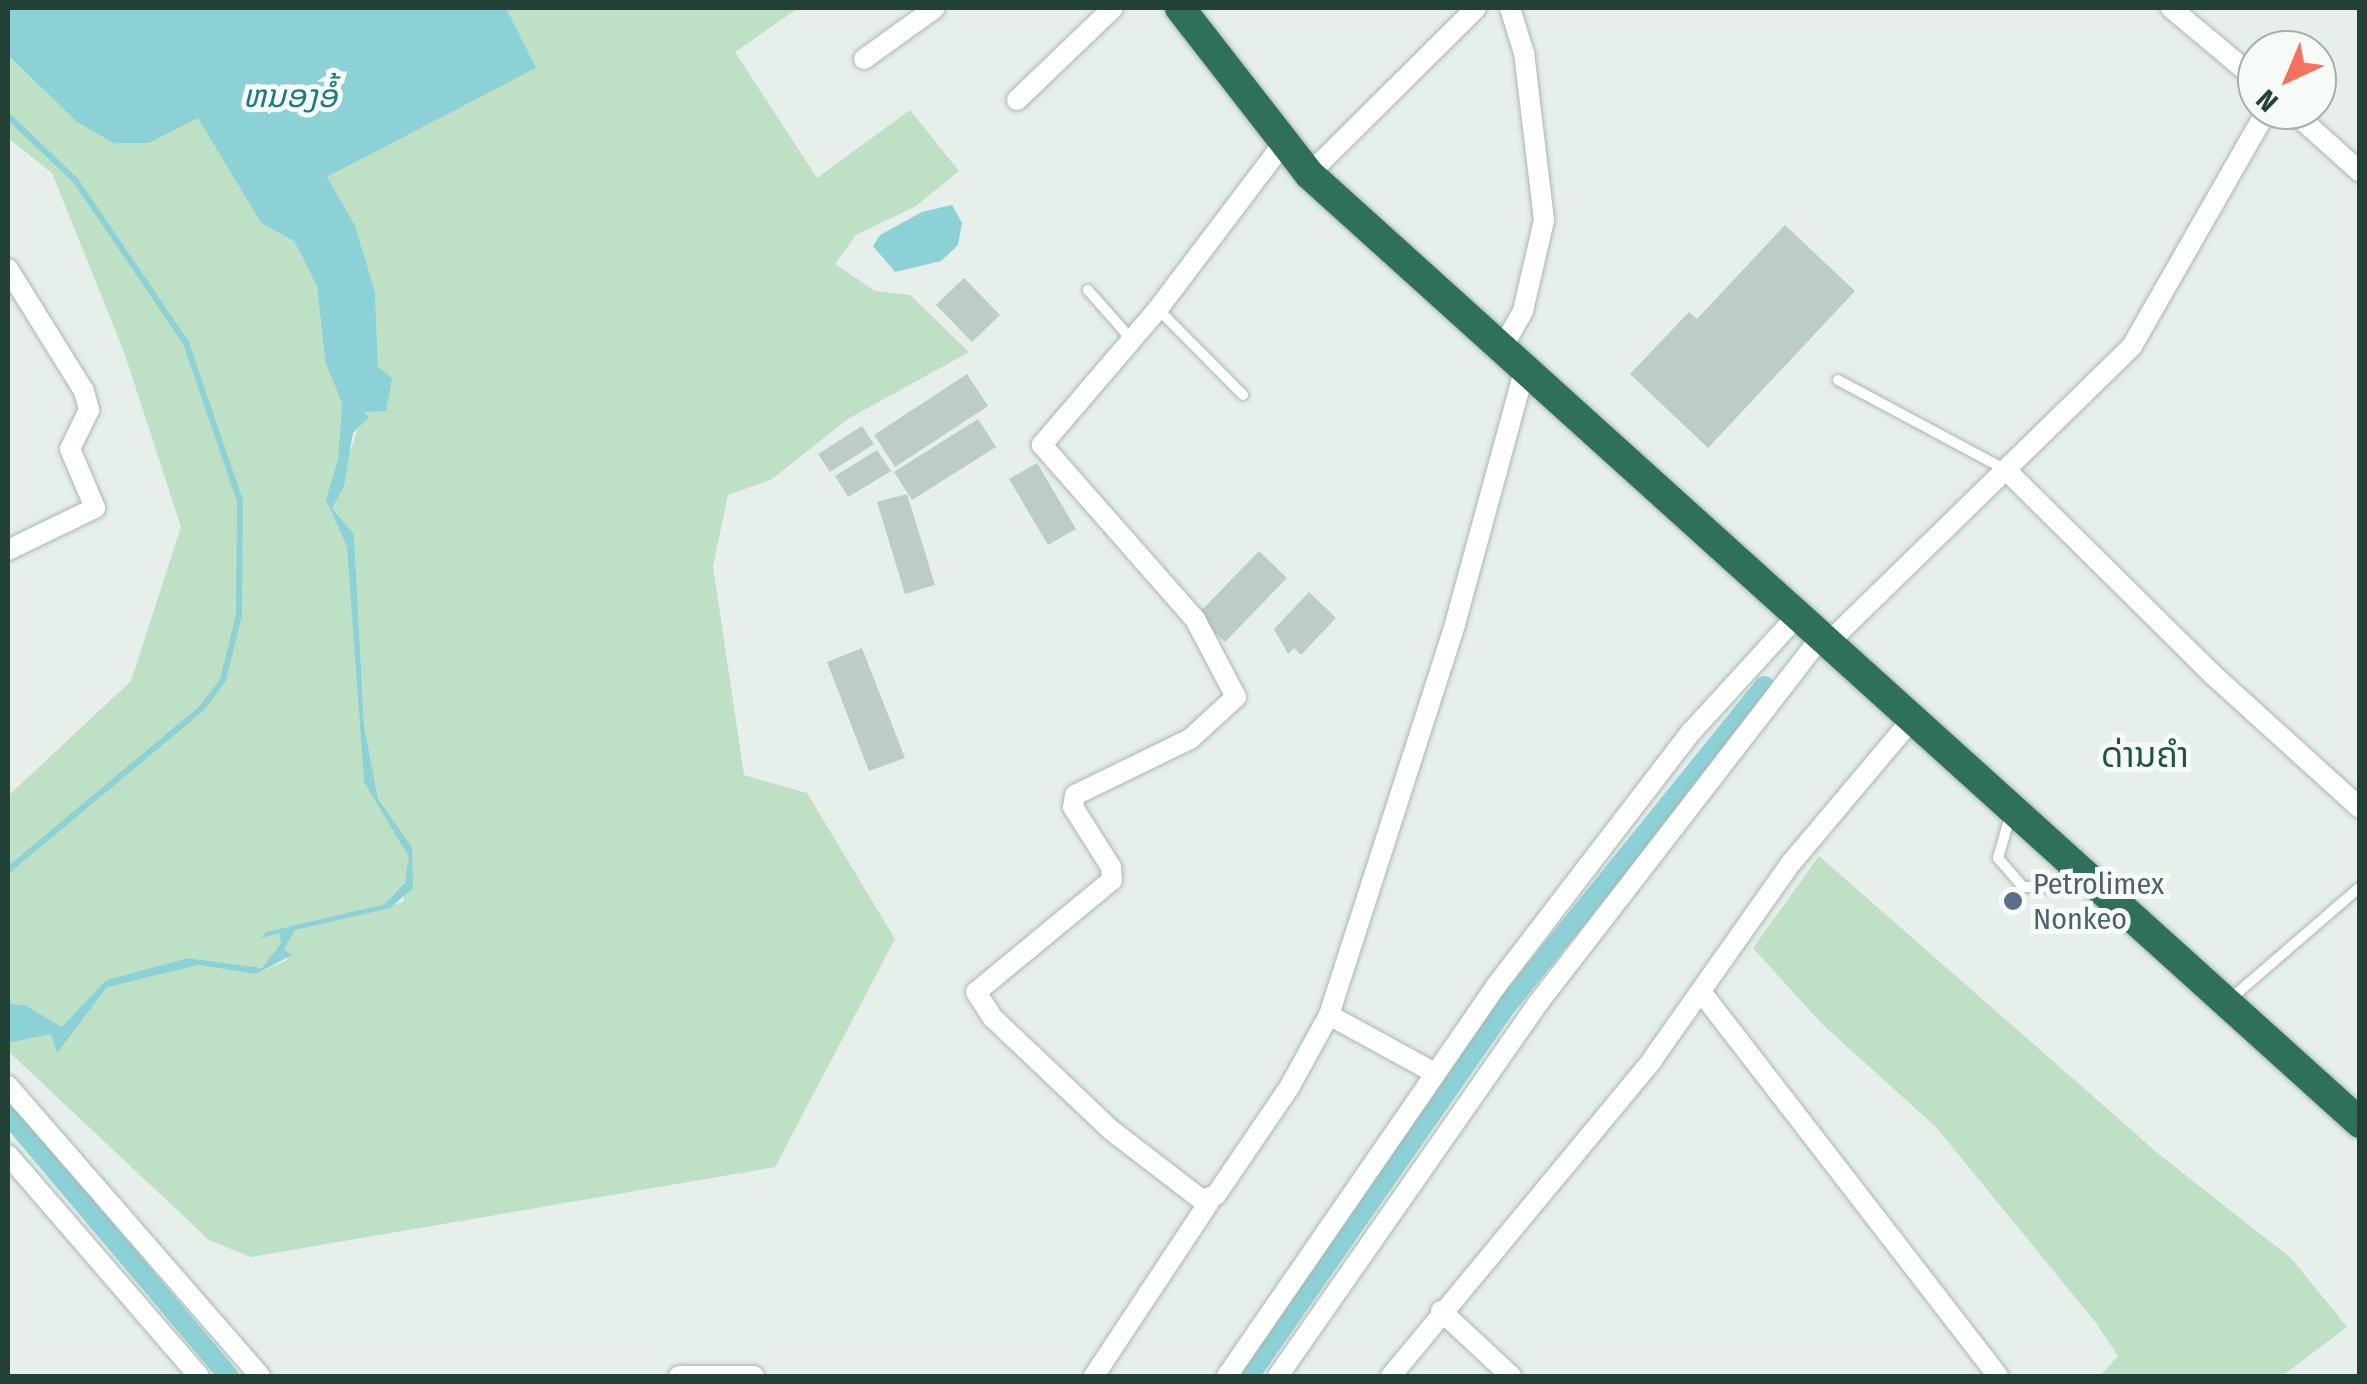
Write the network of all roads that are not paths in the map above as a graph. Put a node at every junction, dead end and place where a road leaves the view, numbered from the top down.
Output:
1 (934, 8) edge
2 (1113, 8) edge
3 (1180, 8) edge
4 (1476, 8) edge
5 (1510, 8) edge
6 (2171, 8) edge
7 (864, 59) dead end
8 (2237, 63) edge
9 (1018, 100) dead end
10 (2254, 130) edge
11 (2313, 130) edge
12 (1282, 144) junction
13 (2360, 172) edge
14 (1310, 174) junction
15 (8, 269) edge
16 (1088, 290) dead end
17 (1158, 308) junction
18 (1131, 339) junction
19 (1501, 350) junction
20 (1524, 372) junction
21 (1838, 380) dead end
22 (1244, 395) dead end
23 (2008, 471) junction
24 (8, 550) edge
25 (1799, 614) junction
26 (1826, 639) junction
27 (1914, 717) junction
28 (2014, 806) junction
29 (2360, 808) edge
30 (2084, 870) junction
31 (2360, 887) edge
32 (1702, 993) junction
33 (2228, 1001) junction
34 (1328, 1015) junction
35 (1433, 1072) junction
36 (8, 1086) edge
37 (2360, 1123) edge
38 (8, 1155) edge
39 (1208, 1202) junction
40 (1441, 1311) junction
41 (199, 1376) edge
42 (260, 1376) edge
43 (679, 1376) edge
44 (754, 1376) edge
45 (1094, 1376) edge
46 (1227, 1376) edge
47 (1278, 1376) edge
48 (1391, 1376) edge
49 (1511, 1376) edge
50 (1998, 1376) edge

1 - 7 street
2 - 9 street
3 - 12 highway
4 - 14 street
5 - 19 street
6 - 8 street
10 - 23 street
11 - 13 street
12 - 14 highway
12 - 17 street
14 - 19 highway
15 - 24 street
16 - 18 lane
17 - 18 street
17 - 22 lane
18 - 39 street
19 - 20 highway
20 - 25 highway
20 - 34 street
21 - 23 lane
23 - 26 street
23 - 29 street
25 - 26 highway
25 - 35 street
26 - 27 highway
26 - 47 street
27 - 28 highway
27 - 32 street
28 - 30 highway
28 - 30 lane
30 - 33 highway
31 - 33 lane
32 - 40 street
32 - 50 street
33 - 37 highway
34 - 35 street
34 - 39 street
35 - 46 street
36 - 42 street
38 - 41 street
39 - 45 street
40 - 48 street
40 - 49 street
43 - 44 street

